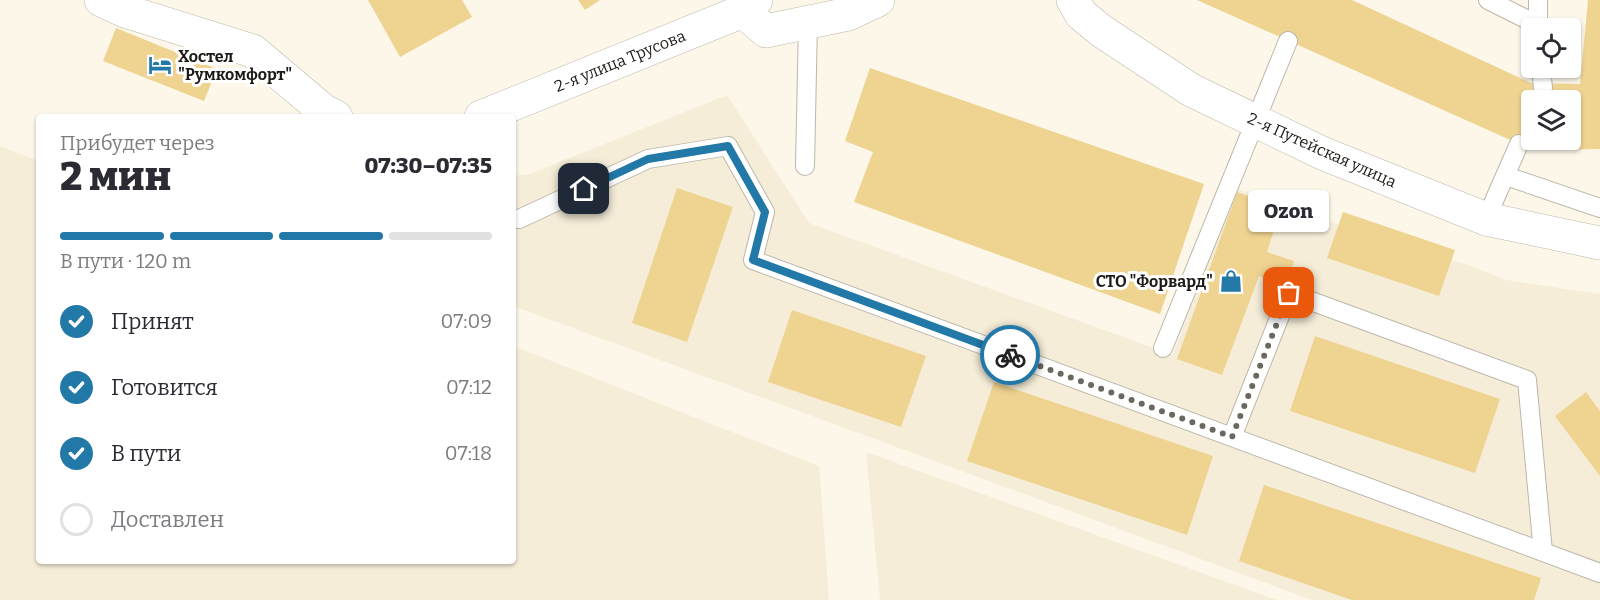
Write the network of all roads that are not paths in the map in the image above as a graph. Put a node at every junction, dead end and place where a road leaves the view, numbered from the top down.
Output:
1 (101, 0) edge
2 (878, 0) edge
3 (1073, 0) edge
4 (1488, 0) edge
5 (1538, 0) edge
6 (750, 5) edge
7 (1521, 18) edge
8 (1538, 18) edge
9 (808, 22) junction
10 (1288, 41) dead end
11 (1542, 78) edge
12 (1543, 88) dead end
13 (330, 114) edge
14 (488, 114) edge
15 (1254, 120) junction
16 (1519, 144) dead end
17 (806, 166) dead end
18 (1506, 176) junction
19 (1600, 208) edge
20 (519, 219) dead end
21 (1486, 219) junction
22 (1600, 243) edge
23 (1163, 348) dead end
24 (1232, 437) junction
25 (1543, 552) junction
26 (1600, 573) edge

1 - 13 street
2 - 9 street
3 - 15 street, 2-я Путейская улица
4 - 7 lane
5 - 8 lane
6 - 9 street
6 - 14 street, 2-я улица Трусова
9 - 17 lane
10 - 15 lane
11 - 12 lane
15 - 21 street, 2-я Путейская улица
15 - 23 lane
16 - 18 lane
18 - 19 lane
18 - 21 lane
20 - 24 lane
21 - 22 street, 2-я Путейская улица
24 - 25 lane
24 - 25 lane
25 - 26 lane

